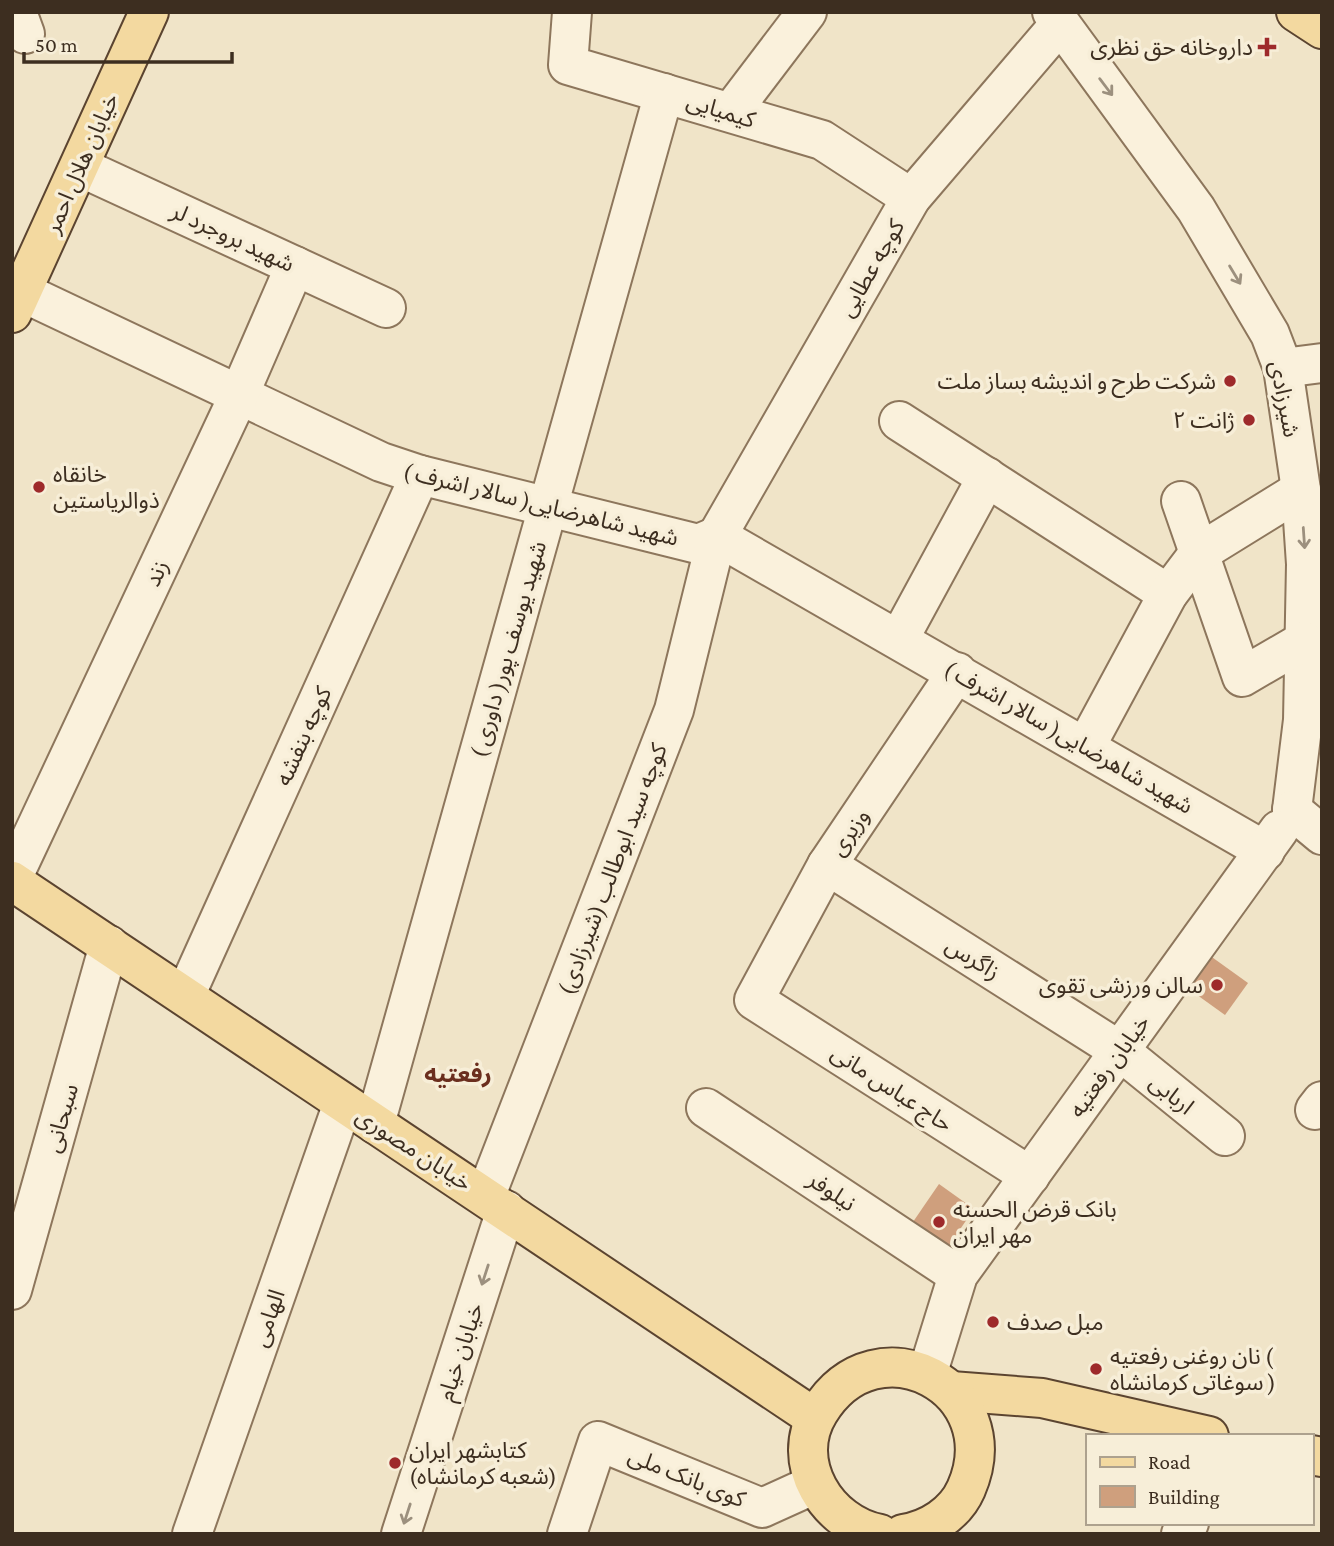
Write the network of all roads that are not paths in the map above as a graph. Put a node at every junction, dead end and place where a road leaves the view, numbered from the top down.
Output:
1 (149, 12) edge
2 (572, 12) edge
3 (807, 12) edge
4 (1056, 19) edge
5 (664, 93) junction
6 (731, 113) junction
7 (80, 167) junction
8 (911, 198) junction
9 (295, 266) junction
10 (21, 284) edge
11 (386, 308) dead end
12 (1322, 363) edge
13 (1283, 368) junction
14 (239, 395) junction
15 (899, 421) dead end
16 (420, 475) junction
17 (987, 477) junction
18 (1301, 490) junction
19 (1181, 501) dead end
20 (548, 507) junction
21 (717, 536) junction
22 (1199, 553) junction
23 (1168, 594) junction
24 (900, 639) junction
25 (1304, 642) junction
26 (957, 672) junction
27 (1086, 746) junction
28 (1322, 772) edge
29 (1292, 810) junction
30 (1322, 835) edge
31 (1265, 851) junction
32 (827, 865) junction
33 (12, 880) edge
34 (109, 945) junction
35 (185, 996) junction
36 (754, 1000) joint
37 (1120, 1051) junction
38 (343, 1103) junction
39 (706, 1108) dead end
40 (376, 1125) junction
41 (1225, 1136) dead end
42 (1030, 1176) junction
43 (496, 1202) junction
44 (958, 1275) junction
45 (12, 1290) edge
46 (939, 1383) junction
47 (815, 1418) junction
48 (1200, 1434) edge
49 (815, 1484) junction
50 (192, 1534) edge
51 (401, 1534) edge
52 (567, 1534) edge
53 (878, 1534) edge
54 (906, 1534) edge

1 - 7 main road, خیابان هلال احمر
2 - 5 street, کیمیایی
3 - 6 street
4 - 8 street, کوچه عطایی
4 -> 13 street, شیرزادی
5 - 6 street, کیمیایی
5 - 20 street, شهید یوسف پور( داوری )
6 - 8 street, کیمیایی
7 - 9 street, شهید بروجرد لر
7 - 10 main road, خیابان هلال احمر
8 - 21 street, کوچه عطایی
9 - 11 street, شهید بروجرد لر
9 - 14 street, زند
10 - 14 street, شهید شاهرضایی( سالار اشرف )
12 - 13 street
13 - 18 street, شیرزادی
14 - 16 street, شهید شاهرضایی( سالار اشرف )
14 - 33 street, زند
15 - 17 street
16 - 20 street, شهید شاهرضایی( سالار اشرف )
16 - 35 street, کوچه بنفشه
17 - 23 street
17 - 24 street
18 - 22 street
18 -> 25 street, شیرزادی
19 - 22 street
20 - 21 street, شهید شاهرضایی( سالار اشرف )
20 - 40 street, شهید یوسف پور( داوری )
21 - 24 street, شهید شاهرضایی( سالار اشرف )
21 - 43 street, کوچه سید ابوطالب (شیرزادی)
22 - 23 street
22 - 25 street
23 - 27 street
24 - 26 street, شهید شاهرضایی( سالار اشرف )
25 - 29 street, شیرزادی
26 - 27 street, شهید شاهرضایی( سالار اشرف )
26 - 32 street, وزیری
27 - 31 street, شهید شاهرضایی( سالار اشرف )
28 - 29 street, خیابان رفعتیه
29 - 30 street
29 - 31 street, خیابان رفعتیه
31 - 37 street, خیابان رفعتیه
32 - 36 street, وزیری
32 - 37 street, زاگرس
33 - 34 main road, خیابان مصوری
34 - 35 main road, خیابان مصوری
34 - 45 street, سبحانی
35 - 38 main road, خیابان مصوری
36 - 42 street, حاج عباس مانی
37 - 41 street, اربابی
37 - 42 street, خیابان رفعتیه
38 - 40 main road, خیابان مصوری
38 - 50 street, الهامی
39 - 44 street, نیلوفر
40 - 43 main road, خیابان مصوری
42 - 44 street, خیابان رفعتیه
43 - 47 main road, خیابان مصوری
43 -> 51 street, خیابان خیام
44 - 46 street, خیابان رفعتیه
46 - 47 main road
46 - 48 main road
46 - 54 main road
47 - 49 main road
49 - 52 street, کوی بانک ملی
49 - 53 main road

